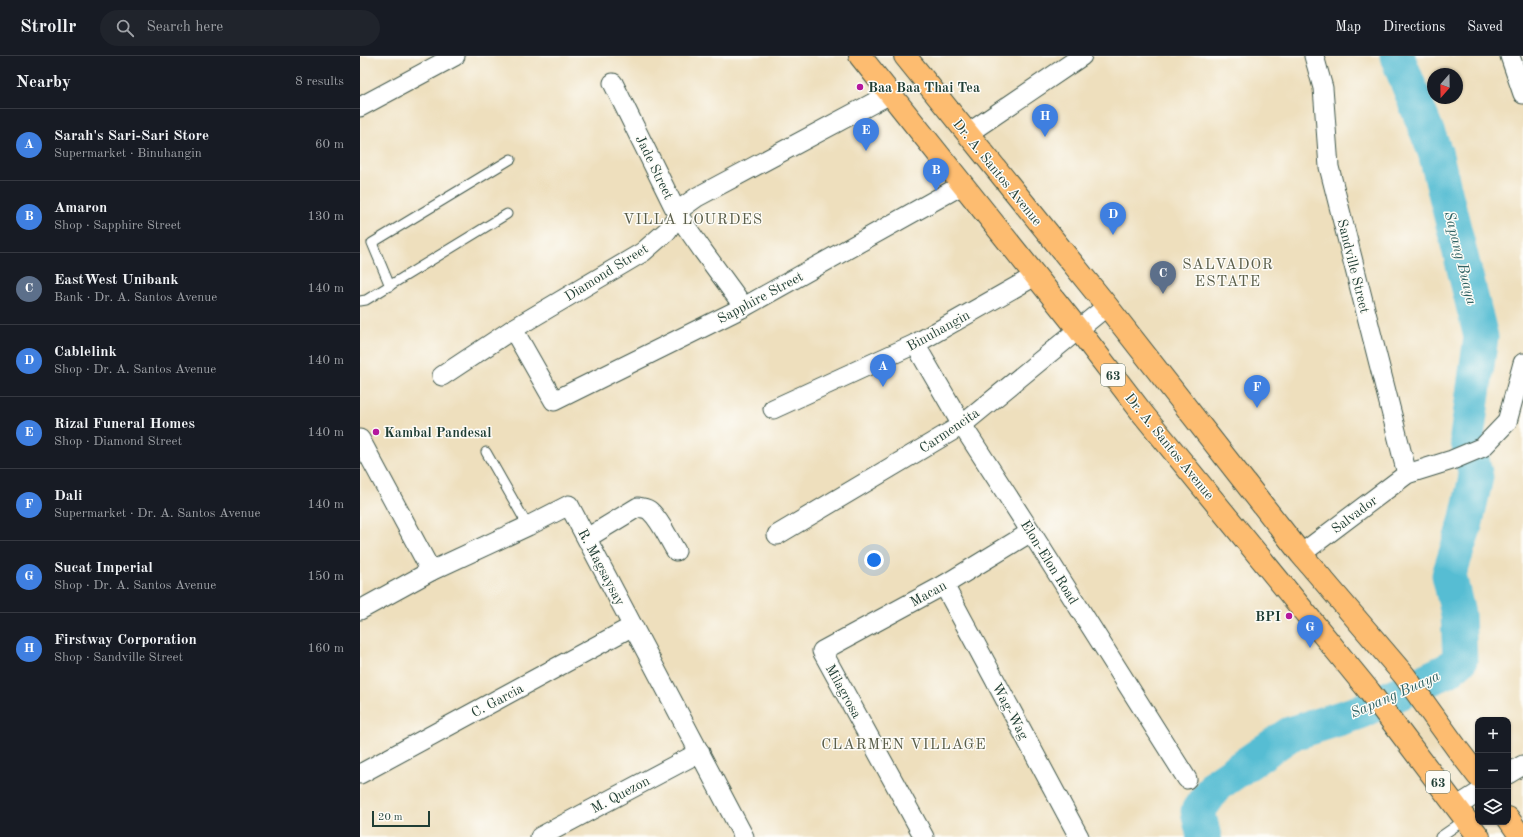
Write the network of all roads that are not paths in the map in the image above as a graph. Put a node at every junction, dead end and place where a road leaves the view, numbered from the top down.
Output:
1 (455, 56) edge
2 (860, 56) edge
3 (905, 56) edge
4 (1082, 56) edge
5 (1314, 56) edge
6 (1510, 56) edge
7 (613, 83) dead end
8 (890, 94) junction
9 (1523, 94) edge
10 (360, 106) edge
11 (967, 134) junction
12 (511, 159) dead end
13 (962, 185) junction
14 (507, 214) dead end
15 (678, 215) junction
16 (1036, 276) junction
17 (390, 286) junction
18 (360, 301) edge
19 (1107, 306) junction
20 (744, 307) junction
21 (513, 329) junction
22 (1078, 329) junction
23 (915, 344) junction
24 (1523, 362) edge
25 (442, 376) dead end
26 (773, 409) dead end
27 (962, 425) junction
28 (361, 443) edge
29 (486, 452) dead end
30 (1407, 474) junction
31 (528, 526) junction
32 (1031, 532) junction
33 (777, 534) dead end
34 (587, 538) junction
35 (676, 550) dead end
36 (1301, 554) junction
37 (431, 571) junction
38 (944, 585) junction
39 (360, 610) edge
40 (633, 626) junction
41 (822, 651) joint
42 (700, 752) junction
43 (1523, 766) edge
44 (1475, 772) edge
45 (1511, 772) edge
46 (360, 774) edge
47 (1187, 779) dead end
48 (1475, 797) edge
49 (1461, 813) junction
50 (1511, 822) edge
51 (1073, 835) edge
52 (540, 837) edge
53 (744, 837) edge
54 (924, 837) edge
55 (1440, 837) edge
56 (1479, 837) edge
57 (1521, 837) edge

1 - 10 street
2 - 8 main road, Dr. A. Santos Avenue / 63
3 - 11 main road, Dr. A. Santos Avenue / 63
4 - 11 street
5 - 30 street, Sandville Street
6 - 9 street
7 - 15 street, Jade Street
8 - 13 main road, Dr. A. Santos Avenue / 63
8 - 15 street, Diamond Street
11 - 19 main road, Dr. A. Santos Avenue / 63
12 - 17 lane
13 - 16 main road, Dr. A. Santos Avenue / 63
13 - 20 street, Sapphire Street
14 - 17 lane
15 - 20 street, Jade Street
15 - 21 street, Diamond Street
16 - 22 main road, Dr. A. Santos Avenue / 63
16 - 23 street, Binuhangin
17 - 18 lane
19 - 22 street, Carmencita
19 - 36 main road, Dr. A. Santos Avenue / 63
20 - 21 street, Sapphire Street
21 - 25 street, Diamond Street
22 - 27 street, Carmencita
22 - 49 main road, Dr. A. Santos Avenue / 63
23 - 26 street, Binuhangin
23 - 27 street, Elon-Elon Road
24 - 30 street, Salvador
27 - 32 street, Elon-Elon Road
27 - 33 street, Carmencita
28 - 37 street
29 - 31 lane
30 - 36 street, Salvador
31 - 34 street, R. Magsaysay
31 - 37 street, R. Magsaysay
32 - 38 street, Macan
32 - 47 street, Elon-Elon Road
34 - 35 street
34 - 40 street, R. Magsaysay
36 - 44 main road, Dr. A. Santos Avenue / 63
37 - 39 street, R. Magsaysay
38 - 41 street, Macan
38 - 51 street, Wag-Wag
40 - 42 street, R. Magsaysay
40 - 46 street, C. Garcia
41 - 54 street, Milagrosa
42 - 52 street, M. Quezon
42 - 53 street, R. Magsaysay
43 - 45 street
48 - 49 street
49 - 55 lane
49 - 56 main road, Dr. A. Santos Avenue / 63
50 - 57 main road

